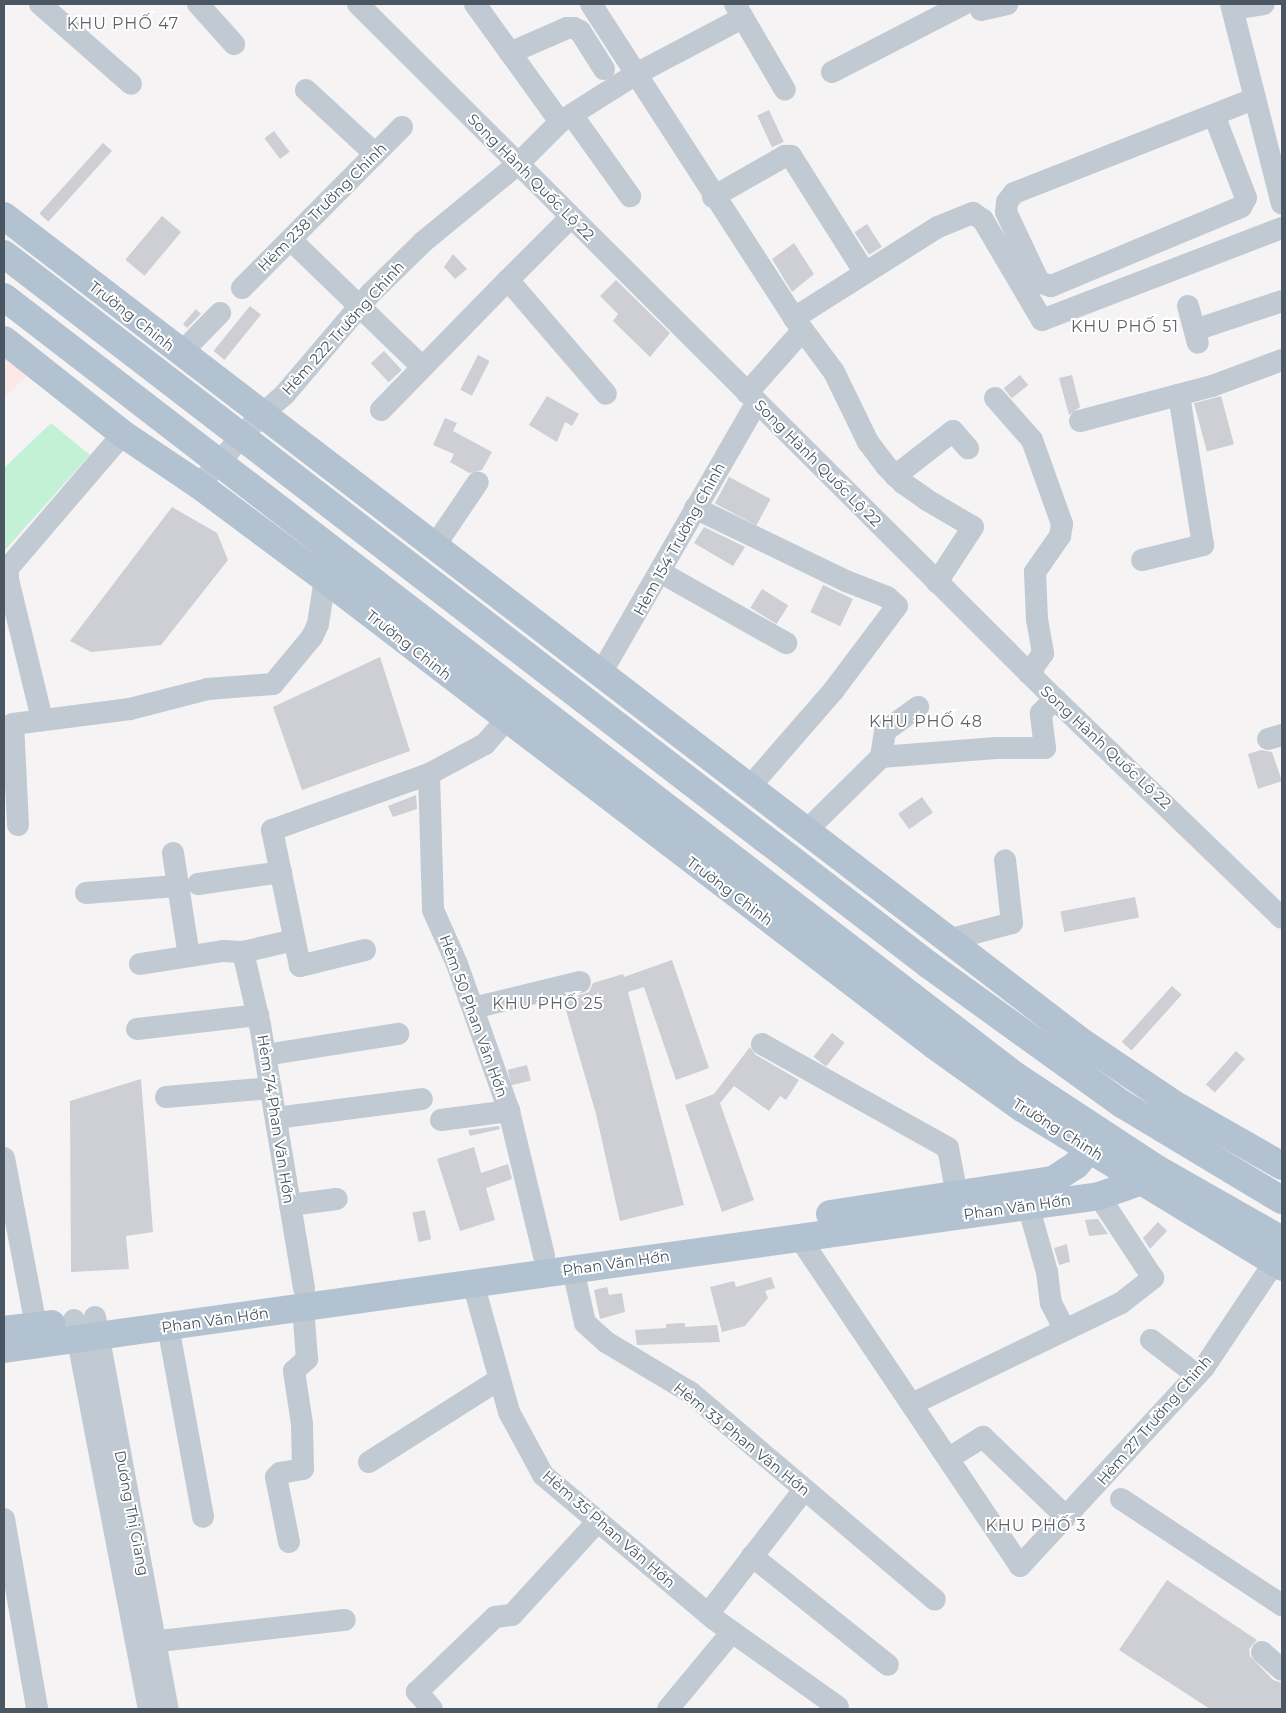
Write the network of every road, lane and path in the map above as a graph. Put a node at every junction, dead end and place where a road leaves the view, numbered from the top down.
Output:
1 (40, 4) edge
2 (198, 4) edge
3 (358, 4) edge
4 (475, 4) edge
5 (591, 4) edge
6 (1007, 4) edge
7 (1264, 4) edge
8 (1232, 6) edge
9 (972, 7) edge
10 (738, 11) edge
11 (234, 44) dead end
12 (510, 53) junction
13 (604, 69) dead end
14 (832, 72) dead end
15 (636, 74) junction
16 (132, 84) dead end
17 (306, 90) dead end
18 (785, 90) dead end
19 (1254, 99) junction
20 (1214, 115) junction
21 (566, 119) junction
22 (402, 127) dead end
23 (375, 154) junction
24 (518, 164) junction
25 (630, 196) dead end
26 (714, 197) junction
27 (1282, 204) edge
28 (4, 216) edge
29 (571, 217) junction
30 (1282, 228) edge
31 (291, 240) junction
32 (4, 254) edge
33 (865, 273) junction
34 (508, 280) junction
35 (242, 288) dead end
36 (4, 297) edge
37 (1282, 301) edge
38 (1188, 306) dead end
39 (358, 308) junction
40 (220, 314) dead end
41 (798, 324) junction
42 (7, 347) edge
43 (181, 353) junction
44 (1282, 360) edge
45 (421, 366) junction
46 (606, 394) dead end
47 (1179, 395) junction
48 (752, 398) junction
49 (995, 398) dead end
50 (380, 410) dead end
51 (261, 415) junction
52 (1080, 421) dead end
53 (123, 434) junction
54 (241, 436) junction
55 (968, 448) dead end
56 (218, 462) junction
57 (895, 476) junction
58 (478, 482) dead end
59 (199, 485) junction
60 (695, 508) junction
61 (434, 548) junction
62 (1142, 560) dead end
63 (660, 572) junction
64 (325, 579) junction
65 (937, 582) junction
66 (786, 643) dead end
67 (1029, 674) junction
68 (600, 675) junction
69 (1055, 700) junction
70 (918, 706) dead end
71 (42, 719) junction
72 (506, 720) junction
73 (881, 757) junction
74 (429, 774) junction
75 (748, 789) junction
76 (18, 825) dead end
77 (805, 832) junction
78 (173, 853) dead end
79 (1005, 860) dead end
80 (281, 872) junction
81 (188, 885) junction
82 (86, 894) dead end
83 (1282, 918) edge
84 (294, 940) junction
85 (948, 940) junction
86 (365, 950) dead end
87 (243, 952) junction
88 (189, 956) junction
89 (140, 964) dead end
90 (580, 982) dead end
91 (473, 1008) junction
92 (258, 1015) junction
93 (137, 1029) dead end
94 (398, 1034) dead end
95 (762, 1044) dead end
96 (266, 1055) junction
97 (1137, 1080) junction
98 (271, 1088) junction
99 (166, 1097) dead end
100 (422, 1099) dead end
101 (1122, 1104) junction
102 (509, 1111) junction
103 (1191, 1114) junction
104 (276, 1118) junction
105 (440, 1120) dead end
106 (1176, 1138) junction
107 (1097, 1142) junction
108 (4, 1158) edge
109 (1282, 1166) edge
110 (1150, 1175) junction
111 (957, 1195) junction
112 (1099, 1196) junction
113 (337, 1199) dead end
114 (1282, 1200) edge
115 (290, 1205) junction
116 (1028, 1205) junction
117 (799, 1237) junction
118 (664, 1247) junction
119 (1280, 1255) edge
120 (544, 1256) junction
121 (573, 1269) junction
122 (473, 1283) junction
123 (304, 1298) junction
124 (36, 1326) junction
125 (168, 1326) junction
126 (86, 1328) junction
127 (1064, 1329) junction
128 (4, 1330) edge
129 (1151, 1340) dead end
130 (4, 1350) edge
131 (1197, 1376) junction
132 (498, 1380) junction
133 (912, 1404) junction
134 (948, 1458) junction
135 (369, 1462) dead end
136 (804, 1490) junction
137 (1122, 1499) dead end
138 (203, 1517) dead end
139 (1066, 1517) junction
140 (4, 1519) edge
141 (598, 1521) junction
142 (289, 1542) dead end
143 (752, 1556) junction
144 (935, 1600) dead end
145 (1282, 1605) edge
146 (708, 1614) junction
147 (345, 1620) dead end
148 (732, 1632) junction
149 (146, 1643) junction
150 (1262, 1652) dead end
151 (888, 1665) dead end
152 (1282, 1670) edge
153 (838, 1707) dead end
154 (37, 1709) edge
155 (149, 1709) edge
156 (168, 1709) edge
157 (432, 1709) edge
158 (668, 1709) edge

1 - 16 street
2 - 11 street
3 - 24 street, Song Hành Quốc Lộ 22
4 - 12 street
5 - 15 street
6 - 9 street
7 - 8 street
8 - 19 street
9 - 14 street
10 - 15 street, Hẻm 222 Trường Chinh
10 - 18 street
12 - 13 street
12 - 21 street
15 - 21 street, Hẻm 222 Trường Chinh
15 - 26 street
17 - 23 street
19 - 20 street
19 - 27 street
20 - 20 street
21 - 24 street, Hẻm 222 Trường Chinh
21 - 25 street
22 - 23 street, Hẻm 238 Trường Chinh
23 - 31 street, Hẻm 238 Trường Chinh
24 - 29 street, Song Hành Quốc Lộ 22
24 - 39 street, Hẻm 222 Trường Chinh
26 - 33 street
26 - 41 street
28 - 43 main road, Trường Chinh
29 - 34 street
29 - 48 street, Song Hành Quốc Lộ 22
30 - 33 street, Hẻm 154 Trường Chinh
31 - 35 street, Hẻm 238 Trường Chinh
31 - 39 street
32 - 54 main road, Trường Chinh
33 - 41 street, Hẻm 154 Trường Chinh
34 - 45 street
34 - 46 street
36 - 56 main road, Trường Chinh
37 - 38 street
39 - 45 street
39 - 51 street, Hẻm 222 Trường Chinh
40 - 43 street
41 - 48 street, Hẻm 154 Trường Chinh
41 - 57 street
42 - 53 main road, Trường Chinh
43 - 51 main road, Trường Chinh
44 - 47 street
45 - 50 street
47 - 52 street
47 - 62 street
48 - 60 street, Hẻm 154 Trường Chinh
48 - 65 street, Song Hành Quốc Lộ 22
49 - 67 street
51 - 54 street
51 - 61 main road, Trường Chinh
53 - 59 main road, Trường Chinh
53 - 71 street
54 - 56 street
54 - 101 main road, Trường Chinh
55 - 57 street
56 - 59 street
56 - 107 main road, Trường Chinh
57 - 65 street
58 - 61 street
59 - 64 main road, Trường Chinh
60 - 63 street, Hẻm 154 Trường Chinh
60 - 75 street
61 - 68 main road, Trường Chinh
63 - 66 street
63 - 68 street, Hẻm 154 Trường Chinh
64 - 71 street
64 - 72 main road, Trường Chinh
65 - 67 street, Song Hành Quốc Lộ 22
67 - 69 street, Song Hành Quốc Lộ 22
68 - 75 main road, Trường Chinh
69 - 73 street
69 - 83 street, Song Hành Quốc Lộ 22
70 - 73 street
71 - 76 street
72 - 74 street
72 - 107 main road, Trường Chinh
73 - 77 street
74 - 80 street
74 - 91 street, Hẻm 50 Phan Văn Hớn
75 - 77 main road, Trường Chinh
77 - 85 main road, Trường Chinh
78 - 81 street
79 - 85 street
80 - 81 street
80 - 84 street
81 - 82 street
81 - 88 street
84 - 86 street
84 - 87 street
85 - 97 main road, Trường Chinh
87 - 88 street
87 - 92 street, Hẻm 74 Phan Văn Hớn
88 - 89 street
90 - 91 street
91 - 102 street, Hẻm 50 Phan Văn Hớn
92 - 93 street
92 - 96 street, Hẻm 74 Phan Văn Hớn
94 - 96 street
95 - 111 street
96 - 98 street, Hẻm 74 Phan Văn Hớn
97 - 101 main road, Phan Văn Hớn
97 - 103 main road, Trường Chinh
98 - 99 street
98 - 104 street, Hẻm 74 Phan Văn Hớn
100 - 104 street
101 - 106 main road, Trường Chinh
101 - 107 main road, Phan Văn Hớn
102 - 105 street
102 - 120 street, Hẻm 50 Phan Văn Hớn
103 - 106 main road
103 - 109 main road, Trường Chinh
104 - 115 street, Hẻm 74 Phan Văn Hớn
106 - 110 main road
106 - 114 main road, Trường Chinh
107 - 110 main road, Trường Chinh
107 - 111 main road, Phan Văn Hớn
108 - 124 street
110 - 112 main road, Phan Văn Hớn
110 - 119 main road, Trường Chinh
111 - 118 main road, Phan Văn Hớn
112 - 116 main road, Phan Văn Hớn
112 - 127 street
113 - 115 street
115 - 123 street, Hẻm 74 Phan Văn Hớn
116 - 117 main road, Phan Văn Hớn
116 - 127 street
117 - 118 main road, Phan Văn Hớn
117 - 133 street
118 - 120 main road, Phan Văn Hớn
118 - 121 main road, Phan Văn Hớn
119 - 131 street, Hẻm 27 Trường Chinh
120 - 123 main road, Phan Văn Hớn
121 - 122 main road, Phan Văn Hớn
121 - 136 street, Hẻm 33 Phan Văn Hớn
122 - 123 main road, Phan Văn Hớn
122 - 132 street, Hẻm 35 Phan Văn Hớn
123 - 125 main road, Phan Văn Hớn
123 - 126 main road, Phan Văn Hớn
123 - 142 street, Hẻm 74 Phan Văn Hớn
124 - 126 main road, Phan Văn Hớn
124 - 128 main road, Phan Văn Hớn
125 - 126 main road, Phan Văn Hớn
125 - 138 street
126 - 130 main road, Phan Văn Hớn
126 - 149 street, Dương Thị Giang
127 - 133 street
129 - 131 street
131 - 139 street, Hẻm 27 Trường Chinh
132 - 135 street
132 - 141 street, Hẻm 35 Phan Văn Hớn
133 - 134 street
134 - 139 street
134 - 139 street, Hẻm 27 Trường Chinh
136 - 143 street
136 - 144 street, Hẻm 33 Phan Văn Hớn
137 - 145 street
140 - 154 street
141 - 146 street, Hẻm 35 Phan Văn Hớn
141 - 157 street
143 - 146 street
143 - 151 street
146 - 148 street, Hẻm 35 Phan Văn Hớn
147 - 149 street
148 - 153 street, Hẻm 35 Phan Văn Hớn
148 - 158 street
149 - 155 street, Dương Thị Giang
149 - 156 street, Dương Thị Giang
150 - 152 street

